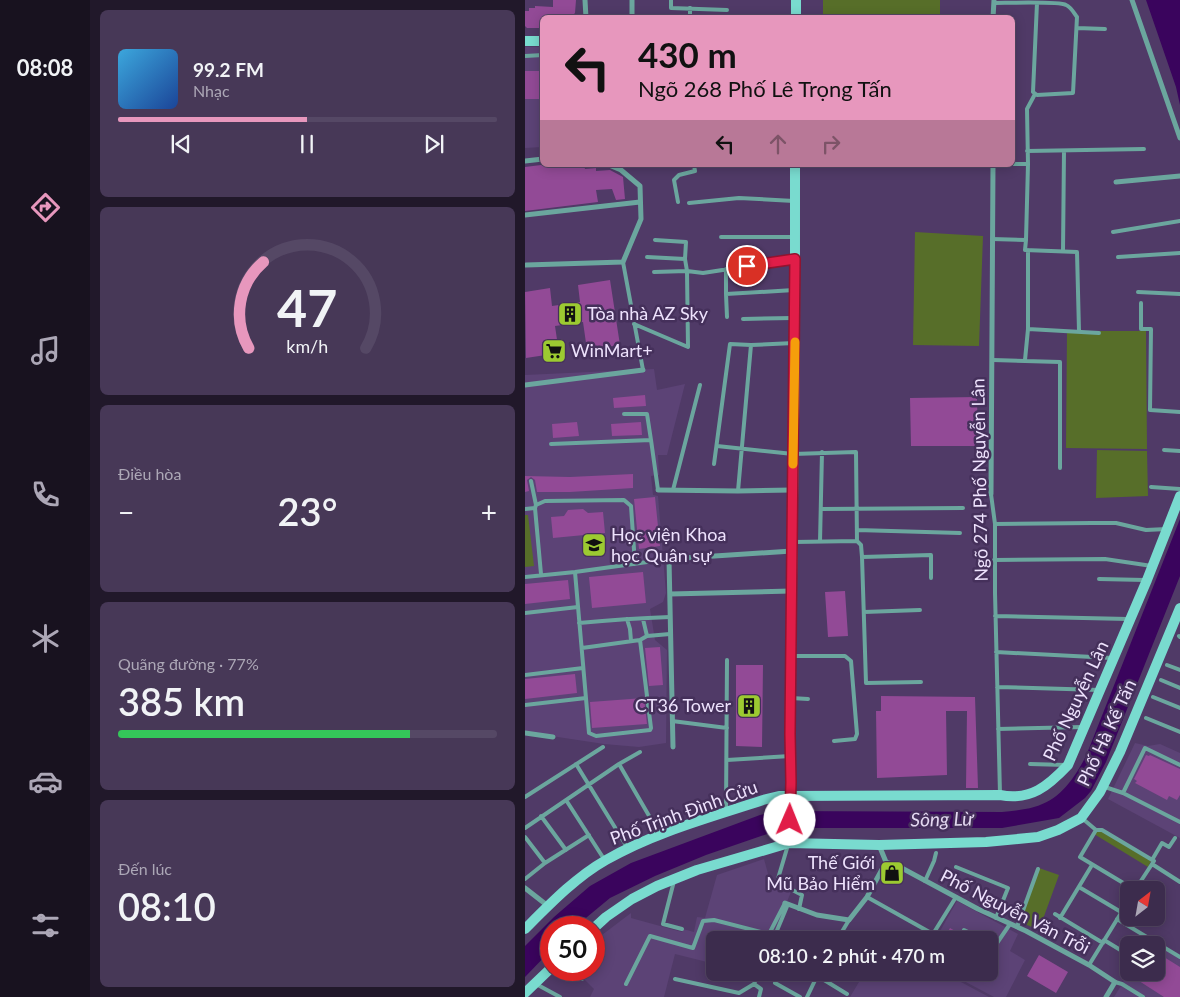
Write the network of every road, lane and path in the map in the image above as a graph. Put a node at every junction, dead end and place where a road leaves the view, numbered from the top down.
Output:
1 (585, 0) edge
2 (632, 0) edge
3 (671, 0) edge
4 (796, 0) edge
5 (1132, 0) edge
6 (994, 2) edge
7 (1037, 4) junction
8 (690, 8) junction
9 (727, 10) dead end
10 (585, 15) edge
11 (632, 15) edge
12 (690, 15) edge
13 (796, 15) edge
14 (993, 15) edge
15 (1077, 28) junction
16 (1105, 29) dead end
17 (526, 41) edge
18 (540, 41) edge
19 (526, 55) edge
20 (540, 55) edge
21 (1035, 94) junction
22 (1180, 138) edge
23 (1144, 149) dead end
24 (1027, 151) junction
25 (1064, 151) junction
26 (540, 159) edge
27 (525, 161) edge
28 (1015, 164) edge
29 (1027, 164) junction
30 (614, 167) edge
31 (694, 167) edge
32 (795, 167) edge
33 (993, 167) edge
34 (1180, 177) edge
35 (1116, 182) dead end
36 (795, 201) junction
37 (640, 202) junction
38 (678, 202) dead end
39 (689, 203) dead end
40 (525, 215) edge
41 (1180, 221) edge
42 (1113, 232) dead end
43 (721, 237) dead end
44 (794, 237) junction
45 (992, 239) junction
46 (655, 240) dead end
47 (1026, 240) junction
48 (1029, 250) junction
49 (1063, 251) junction
50 (1180, 253) edge
51 (647, 257) dead end
52 (1118, 257) dead end
53 (685, 259) junction
54 (795, 259) junction
55 (623, 262) junction
56 (525, 264) edge
57 (726, 269) junction
58 (687, 271) junction
59 (654, 272) dead end
60 (795, 290) junction
61 (1138, 292) dead end
62 (726, 294) junction
63 (1180, 294) edge
64 (1141, 303) dead end
65 (727, 317) dead end
66 (795, 318) junction
67 (743, 319) dead end
68 (634, 324) junction
69 (1028, 329) junction
70 (1079, 331) junction
71 (1099, 333) dead end
72 (795, 342) junction
73 (751, 345) junction
74 (993, 360) junction
75 (1025, 360) junction
76 (643, 370) joint
77 (525, 385) edge
78 (700, 385) dead end
79 (1180, 412) edge
80 (624, 414) dead end
81 (651, 440) junction
82 (551, 444) dead end
83 (717, 446) junction
84 (743, 448) junction
85 (1164, 450) dead end
86 (1180, 451) edge
87 (822, 452) junction
88 (793, 454) junction
89 (714, 464) dead end
90 (1060, 468) dead end
91 (531, 481) dead end
92 (1151, 487) dead end
93 (1180, 489) edge
94 (658, 490) joint
95 (673, 490) junction
96 (792, 490) junction
97 (738, 491) junction
98 (991, 494) joint
99 (1180, 496) edge
100 (536, 506) junction
101 (963, 508) dead end
102 (525, 509) edge
103 (821, 509) junction
104 (857, 509) junction
105 (995, 524) junction
106 (857, 530) junction
107 (1167, 530) junction
108 (960, 532) dead end
109 (857, 541) junction
110 (820, 542) junction
111 (792, 546) junction
112 (862, 557) junction
113 (669, 559) junction
114 (994, 560) junction
115 (635, 564) junction
116 (1153, 566) junction
117 (575, 572) junction
118 (541, 574) junction
119 (525, 576) edge
120 (931, 578) dead end
121 (1099, 579) dead end
122 (1147, 580) junction
123 (791, 590) junction
124 (670, 594) junction
125 (578, 607) junction
126 (1180, 608) edge
127 (920, 610) dead end
128 (864, 612) junction
129 (525, 613) edge
130 (995, 616) junction
131 (627, 618) junction
132 (670, 618) junction
133 (643, 619) junction
134 (1131, 619) junction
135 (579, 623) junction
136 (670, 634) junction
137 (647, 636) junction
138 (640, 640) junction
139 (631, 641) junction
140 (583, 648) junction
141 (996, 652) junction
142 (791, 656) junction
143 (1114, 658) junction
144 (727, 660) dead end
145 (1167, 665) dead end
146 (583, 668) junction
147 (1180, 670) edge
148 (525, 675) edge
149 (1161, 680) dead end
150 (921, 682) dead end
151 (997, 687) junction
152 (1180, 688) edge
153 (1100, 690) junction
154 (1153, 697) dead end
155 (586, 698) junction
156 (791, 698) junction
157 (808, 699) dead end
158 (525, 705) edge
159 (1180, 708) edge
160 (1146, 718) dead end
161 (672, 721) junction
162 (1084, 727) junction
163 (727, 728) junction
164 (998, 729) junction
165 (1180, 732) edge
166 (525, 733) edge
167 (553, 737) dead end
168 (834, 741) dead end
169 (603, 747) dead end
170 (673, 747) dead end
171 (640, 752) dead end
172 (790, 756) junction
173 (727, 760) junction
174 (576, 764) junction
175 (619, 764) junction
176 (1030, 764) dead end
177 (1068, 765) junction
178 (1180, 765) edge
179 (589, 784) junction
180 (1103, 786) junction
181 (1123, 793) junction
182 (1000, 795) junction
183 (525, 798) edge
184 (566, 800) junction
185 (790, 801) junction
186 (726, 812) junction
187 (541, 816) junction
188 (1081, 818) junction
189 (1180, 822) edge
190 (525, 828) edge
191 (1096, 830) junction
192 (589, 835) junction
193 (660, 835) junction
194 (525, 837) edge
195 (1175, 838) dead end
196 (789, 839) junction
197 (879, 845) junction
198 (628, 848) junction
199 (565, 850) junction
200 (936, 853) dead end
201 (605, 860) junction
202 (886, 862) junction
203 (1152, 862) junction
204 (545, 863) junction
205 (1093, 865) junction
206 (956, 866) dead end
207 (1038, 869) dead end
208 (674, 878) junction
209 (525, 879) edge
210 (925, 881) junction
211 (1120, 881) edge
212 (1140, 881) edge
213 (1180, 882) edge
214 (1079, 887) junction
215 (525, 888) edge
216 (956, 897) junction
217 (867, 898) junction
218 (787, 903) junction
219 (547, 906) junction
220 (799, 909) junction
221 (1120, 911) edge
222 (1055, 914) dead end
223 (1120, 914) edge
224 (605, 918) edge
225 (996, 918) junction
226 (1060, 918) junction
227 (1117, 919) junction
228 (849, 920) junction
229 (1010, 924) junction
230 (1017, 927) junction
231 (525, 929) edge
232 (683, 929) dead end
233 (776, 931) edge
234 (843, 931) edge
235 (1103, 941) junction
236 (998, 942) edge
237 (1120, 950) edge
238 (1180, 957) edge
239 (1089, 965) junction
240 (540, 979) edge
241 (675, 979) dead end
242 (755, 981) edge
243 (815, 981) edge
244 (828, 981) edge
245 (1115, 982) junction
246 (775, 983) dead end
247 (535, 984) junction
248 (626, 984) dead end
249 (754, 984) junction
250 (525, 994) edge
251 (847, 994) dead end
252 (560, 997) edge
253 (759, 997) edge
254 (800, 997) edge
255 (807, 997) edge
256 (1106, 997) edge
257 (1143, 997) edge

1 - 10 street
2 - 11 street
3 - 8 lane
4 - 13 main road
5 - 22 street
6 - 7 lane
6 - 14 street
7 - 15 lane
7 - 21 lane
8 - 9 lane
8 - 12 lane
15 - 16 lane
15 - 21 lane
17 - 18 main road
17 - 19 lane
19 - 20 lane
21 - 24 lane
23 - 25 lane
24 - 25 lane
24 - 29 lane
25 - 49 lane
26 - 27 street
28 - 29 lane
29 - 47 lane
30 - 37 street
31 - 38 lane
32 - 36 main road
33 - 45 street, Ngõ 274 Phố Nguyễn Lân
34 - 35 street
36 - 39 lane
36 - 44 main road
37 - 40 street
37 - 55 street
41 - 42 lane
43 - 44 lane
44 - 54 main road
45 - 47 lane
45 - 74 street, Ngõ 274 Phố Nguyễn Lân
46 - 53 lane
47 - 48 lane
48 - 49 lane
48 - 69 lane
49 - 70 lane
50 - 52 lane
51 - 53 lane
53 - 58 lane
54 - 57 lane
54 - 60 main road
55 - 56 street
55 - 68 lane
57 - 58 lane
57 - 62 lane
58 - 59 lane
58 - 68 lane
60 - 62 lane
60 - 66 main road
61 - 63 lane
62 - 65 lane
64 - 79 lane
66 - 67 lane
66 - 72 main road
68 - 76 lane
69 - 70 lane
69 - 75 lane
70 - 71 lane
72 - 73 lane
72 - 88 main road
73 - 83 lane
73 - 84 lane
74 - 75 lane
74 - 98 street, Ngõ 274 Phố Nguyễn Lân
75 - 90 lane
76 - 77 street
78 - 95 lane
80 - 81 lane
81 - 82 lane
81 - 94 lane
83 - 84 lane
83 - 89 lane
84 - 88 lane
84 - 97 lane
85 - 86 lane
87 - 88 lane
87 - 103 lane
87 - 104 lane
88 - 96 main road
91 - 100 lane
92 - 93 lane
94 - 95 street
95 - 97 street
96 - 97 street
96 - 111 main road
98 - 105 lane, Ngõ 274 Phố Nguyễn Lân
99 - 107 main road, Phố Nguyễn Lân
100 - 102 lane
100 - 115 lane
100 - 118 lane
101 - 104 lane
103 - 104 lane
103 - 110 lane
104 - 106 lane
105 - 107 lane
105 - 114 lane, Ngõ 274 Phố Nguyễn Lân
106 - 108 lane
106 - 109 lane
107 - 116 main road, Phố Nguyễn Lân
109 - 110 lane
109 - 112 lane
110 - 111 lane
111 - 113 street
111 - 123 main road
112 - 120 lane
112 - 128 lane
113 - 115 lane
113 - 124 street
114 - 116 lane
114 - 130 lane, Ngõ 274 Phố Nguyễn Lân
115 - 117 lane
116 - 122 main road, Phố Nguyễn Lân
117 - 118 lane
117 - 125 lane
118 - 119 lane
121 - 122 lane
122 - 134 main road, Phố Nguyễn Lân
123 - 124 street
123 - 142 main road
124 - 132 street
125 - 129 lane
125 - 135 lane
126 - 180 main road, Phố Hà Kế Tấn
127 - 128 lane
128 - 150 lane
130 - 134 lane
130 - 141 lane, Ngõ 274 Phố Nguyễn Lân
131 - 133 lane
131 - 135 lane
131 - 139 lane
132 - 133 lane
132 - 136 street
133 - 137 lane
134 - 143 main road, Phố Nguyễn Lân
135 - 140 lane
136 - 137 lane
136 - 161 street
137 - 138 lane
138 - 139 lane
138 - 155 lane
139 - 140 lane
140 - 146 lane
141 - 143 lane
141 - 151 lane, Ngõ 274 Phố Nguyễn Lân
142 - 156 main road
142 - 168 lane
143 - 153 main road, Phố Nguyễn Lân
144 - 163 lane
145 - 147 lane
146 - 148 lane
146 - 155 lane
149 - 152 lane
151 - 153 lane
151 - 164 lane, Ngõ 274 Phố Nguyễn Lân
153 - 162 main road, Phố Nguyễn Lân
154 - 159 lane
155 - 158 lane
156 - 157 lane
156 - 172 main road
160 - 165 lane
161 - 163 lane
161 - 170 street
162 - 164 lane
162 - 177 main road, Phố Nguyễn Lân
163 - 173 lane
164 - 182 lane, Ngõ 274 Phố Nguyễn Lân
166 - 167 street
169 - 174 lane
171 - 175 lane
172 - 173 lane
172 - 185 main road
173 - 186 lane
174 - 179 lane
174 - 183 lane
175 - 179 lane
175 - 193 lane
176 - 177 lane
177 - 182 main road, Phố Nguyễn Lân
178 - 181 lane
179 - 184 lane
179 - 198 lane
180 - 181 lane
180 - 188 main road, Phố Hà Kế Tấn
181 - 189 lane
182 - 185 main road, Phố Nguyễn Lân
184 - 187 lane
184 - 192 lane
185 - 186 main road, Phố Trịnh Đình Cửu
185 - 196 main road
186 - 193 main road, Phố Trịnh Đình Cửu
187 - 190 lane
187 - 199 lane
188 - 191 lane
188 - 197 main road, Phố Hà Kế Tấn
191 - 203 lane
191 - 205 lane
192 - 199 lane
192 - 201 lane
193 - 198 main road, Phố Trịnh Đình Cửu
194 - 204 lane
195 - 203 lane
196 - 197 main road, Phố Hà Kế Tấn
196 - 208 main road, Phố Hà Kế Tấn
196 - 220 lane
197 - 202 street
198 - 201 main road, Phố Trịnh Đình Cửu
199 - 204 lane
200 - 210 lane
201 - 219 main road, Phố Trịnh Đình Cửu
202 - 210 street, Phố Nguyễn Văn Trỗi
202 - 217 street
203 - 212 lane
203 - 213 lane
204 - 209 lane
205 - 211 lane
205 - 214 lane
206 - 225 lane
207 - 230 lane
208 - 224 main road, Phố Hà Kế Tấn
208 - 232 lane
210 - 216 street, Phố Nguyễn Văn Trỗi
214 - 221 lane
214 - 226 lane
215 - 219 street
216 - 217 lane
216 - 225 street, Phố Nguyễn Văn Trỗi
217 - 228 street
218 - 220 street
218 - 233 lane
218 - 248 lane
219 - 231 main road, Phố Trịnh Đình Cửu
220 - 228 street
222 - 226 lane
223 - 227 lane
225 - 229 street, Phố Nguyễn Văn Trỗi
226 - 235 lane
227 - 235 lane
227 - 238 lane
228 - 234 lane
229 - 230 street, Phố Nguyễn Văn Trỗi
229 - 236 lane
230 - 239 street, Phố Nguyễn Văn Trỗi
235 - 237 lane
235 - 239 lane
239 - 245 street, Phố Nguyễn Văn Trỗi
240 - 247 main road
241 - 249 lane
242 - 249 lane
243 - 255 lane
244 - 251 lane
245 - 256 street
245 - 257 lane
246 - 254 lane
247 - 250 main road
247 - 252 lane
249 - 253 lane

